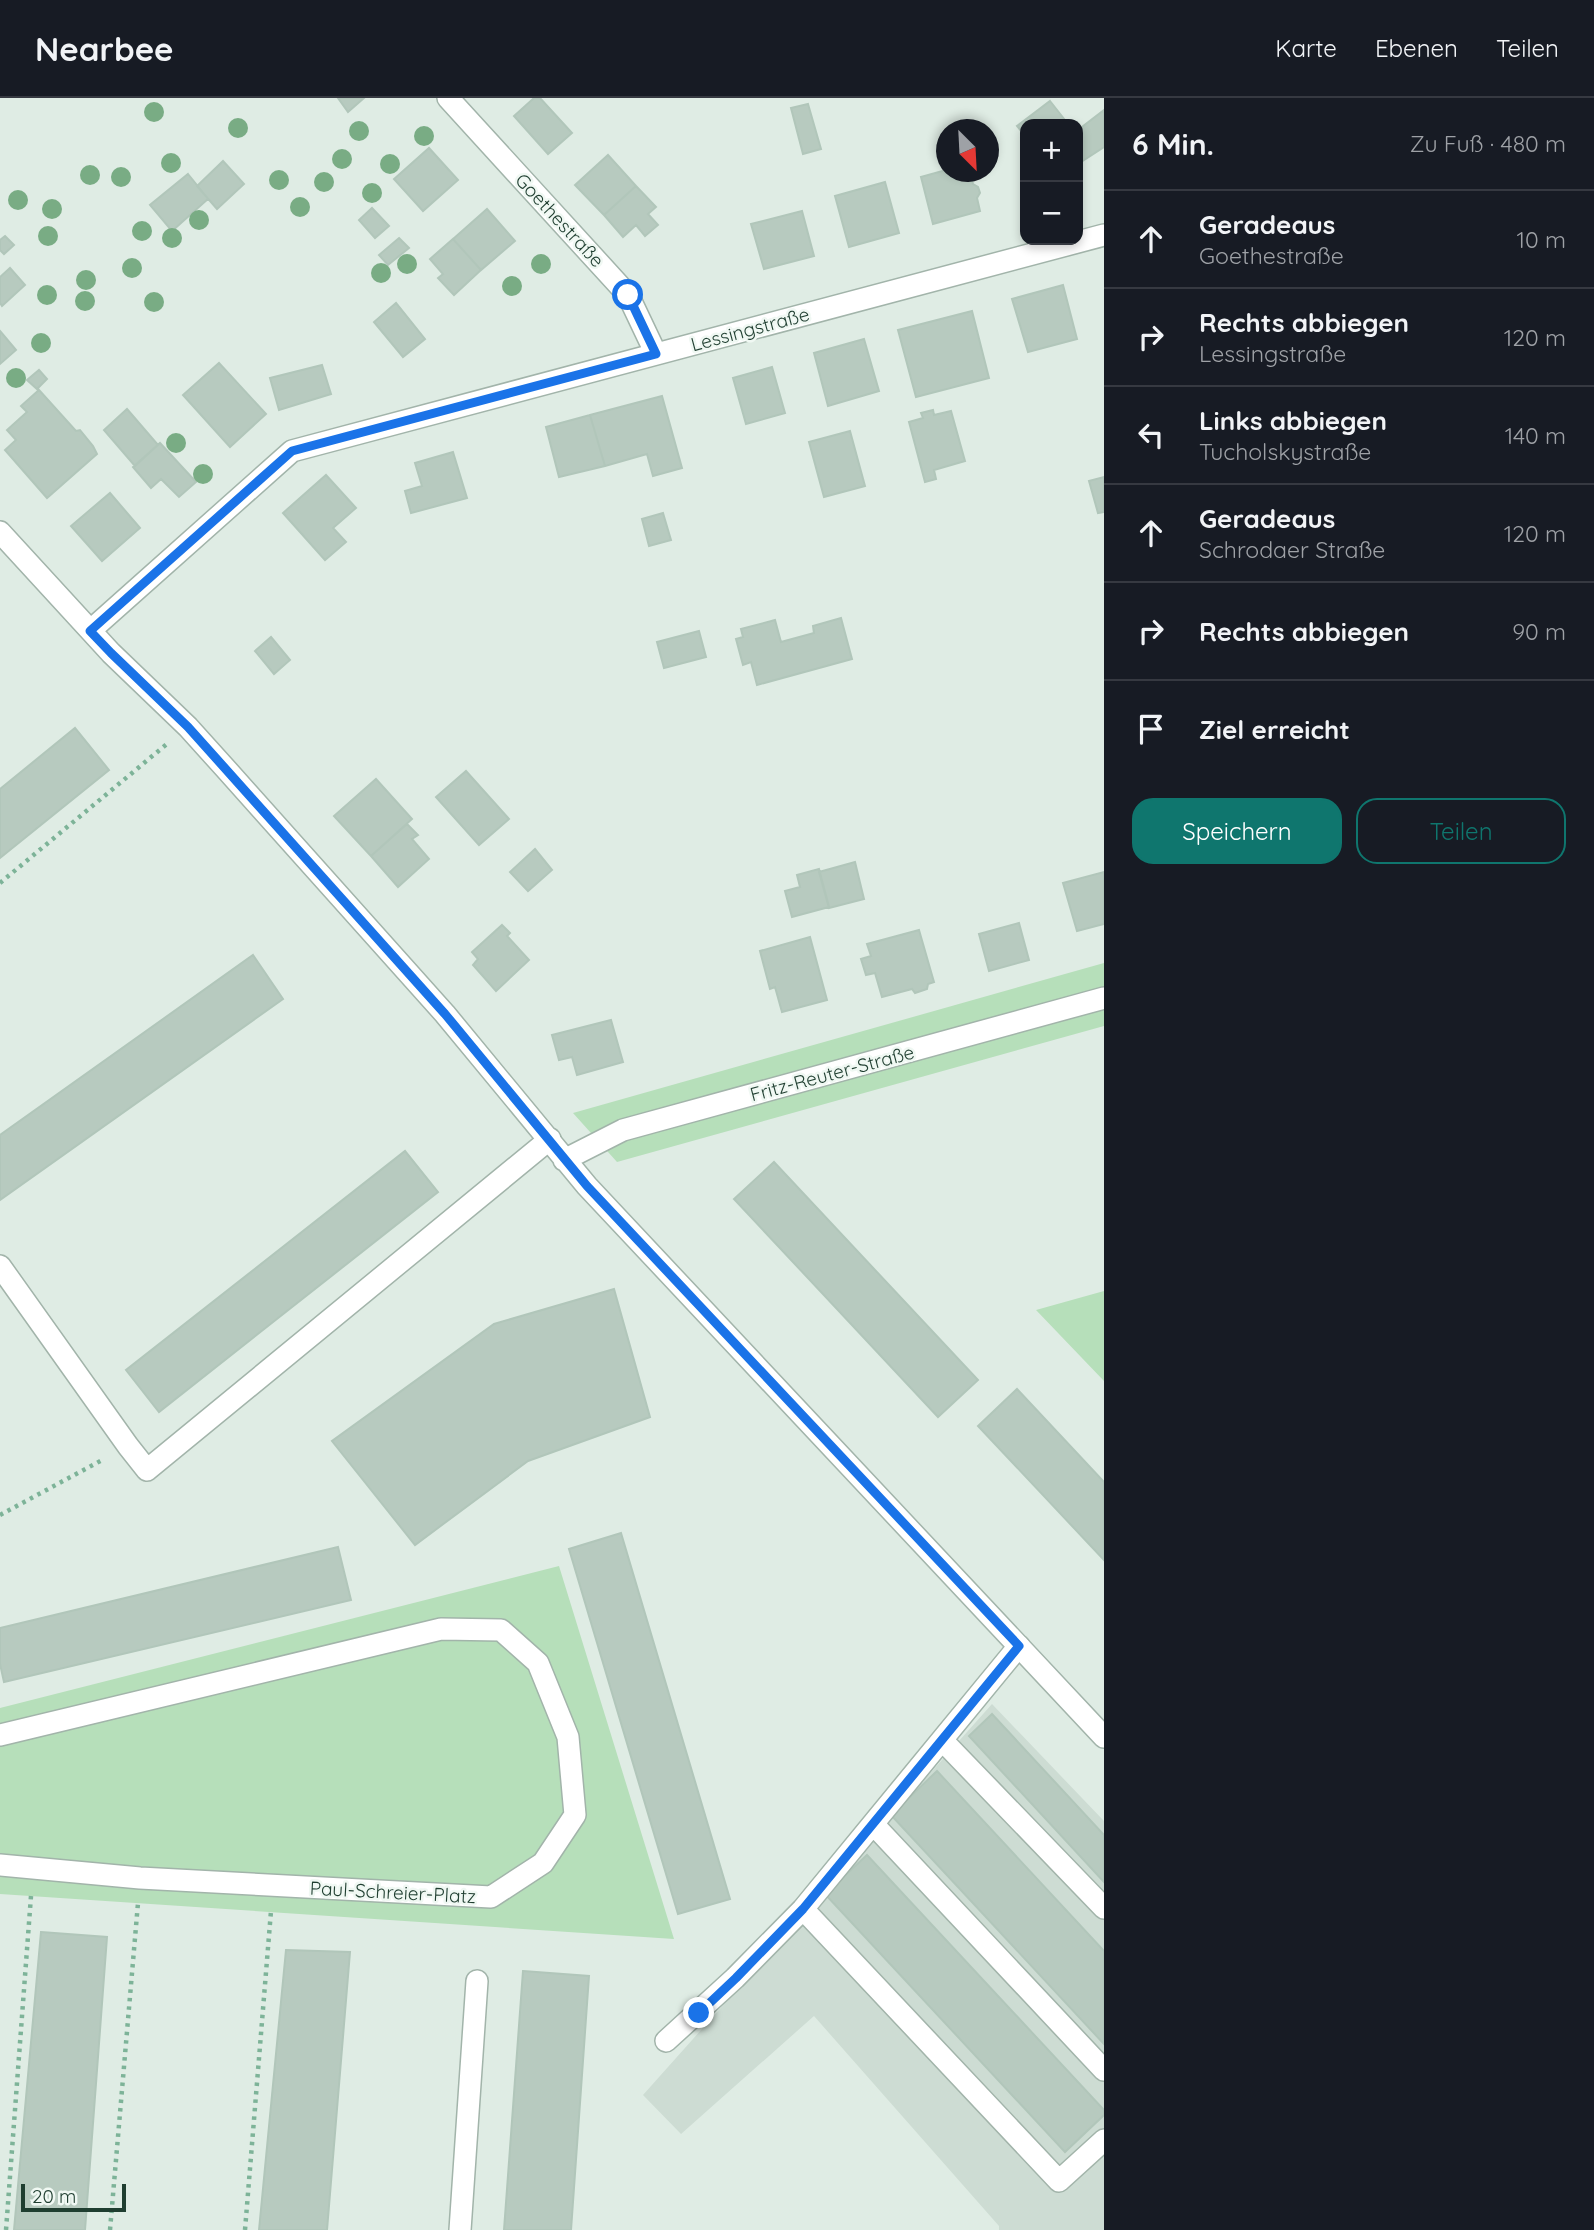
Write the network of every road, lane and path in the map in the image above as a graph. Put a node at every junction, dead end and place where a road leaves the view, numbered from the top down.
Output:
1 (448, 98) edge
2 (1104, 235) edge
3 (656, 354) junction
4 (0, 532) edge
5 (90, 631) junction
6 (188, 727) junction
7 (0, 883) edge
8 (1104, 998) edge
9 (550, 1139) junction
10 (564, 1160) junction
11 (0, 1266) edge
12 (128, 1446) junction
13 (0, 1515) edge
14 (1019, 1646) junction
15 (0, 1735) edge
16 (1104, 1737) edge
17 (942, 1740) junction
18 (873, 1824) junction
19 (0, 1865) edge
20 (33, 1867) junction
21 (140, 1878) junction
22 (273, 1885) junction
23 (1104, 1908) edge
24 (803, 1909) junction
25 (477, 1982) dead end
26 (666, 2041) dead end
27 (1104, 2070) edge
28 (1104, 2140) edge
29 (6, 2230) edge
30 (110, 2230) edge
31 (246, 2230) edge
32 (460, 2230) edge

1 - 3 street, Goethestraße
2 - 3 street, Lessingstraße
3 - 5 street, Lessingstraße
4 - 5 street
5 - 6 street
6 - 7 path
6 - 9 street
8 - 10 street, Fritz-Reuter-Straße
9 - 10 street
9 - 12 street
10 - 14 street
11 - 12 street
12 - 13 path
14 - 16 street
14 - 17 street
15 - 22 street, Paul-Schreier-Platz
17 - 18 street
17 - 23 street
18 - 24 street
18 - 27 street
19 - 20 street, Paul-Schreier-Platz
20 - 21 street, Paul-Schreier-Platz
20 - 29 path
21 - 22 street, Paul-Schreier-Platz
21 - 30 path
22 - 31 path
24 - 26 street
24 - 28 street
25 - 32 street

